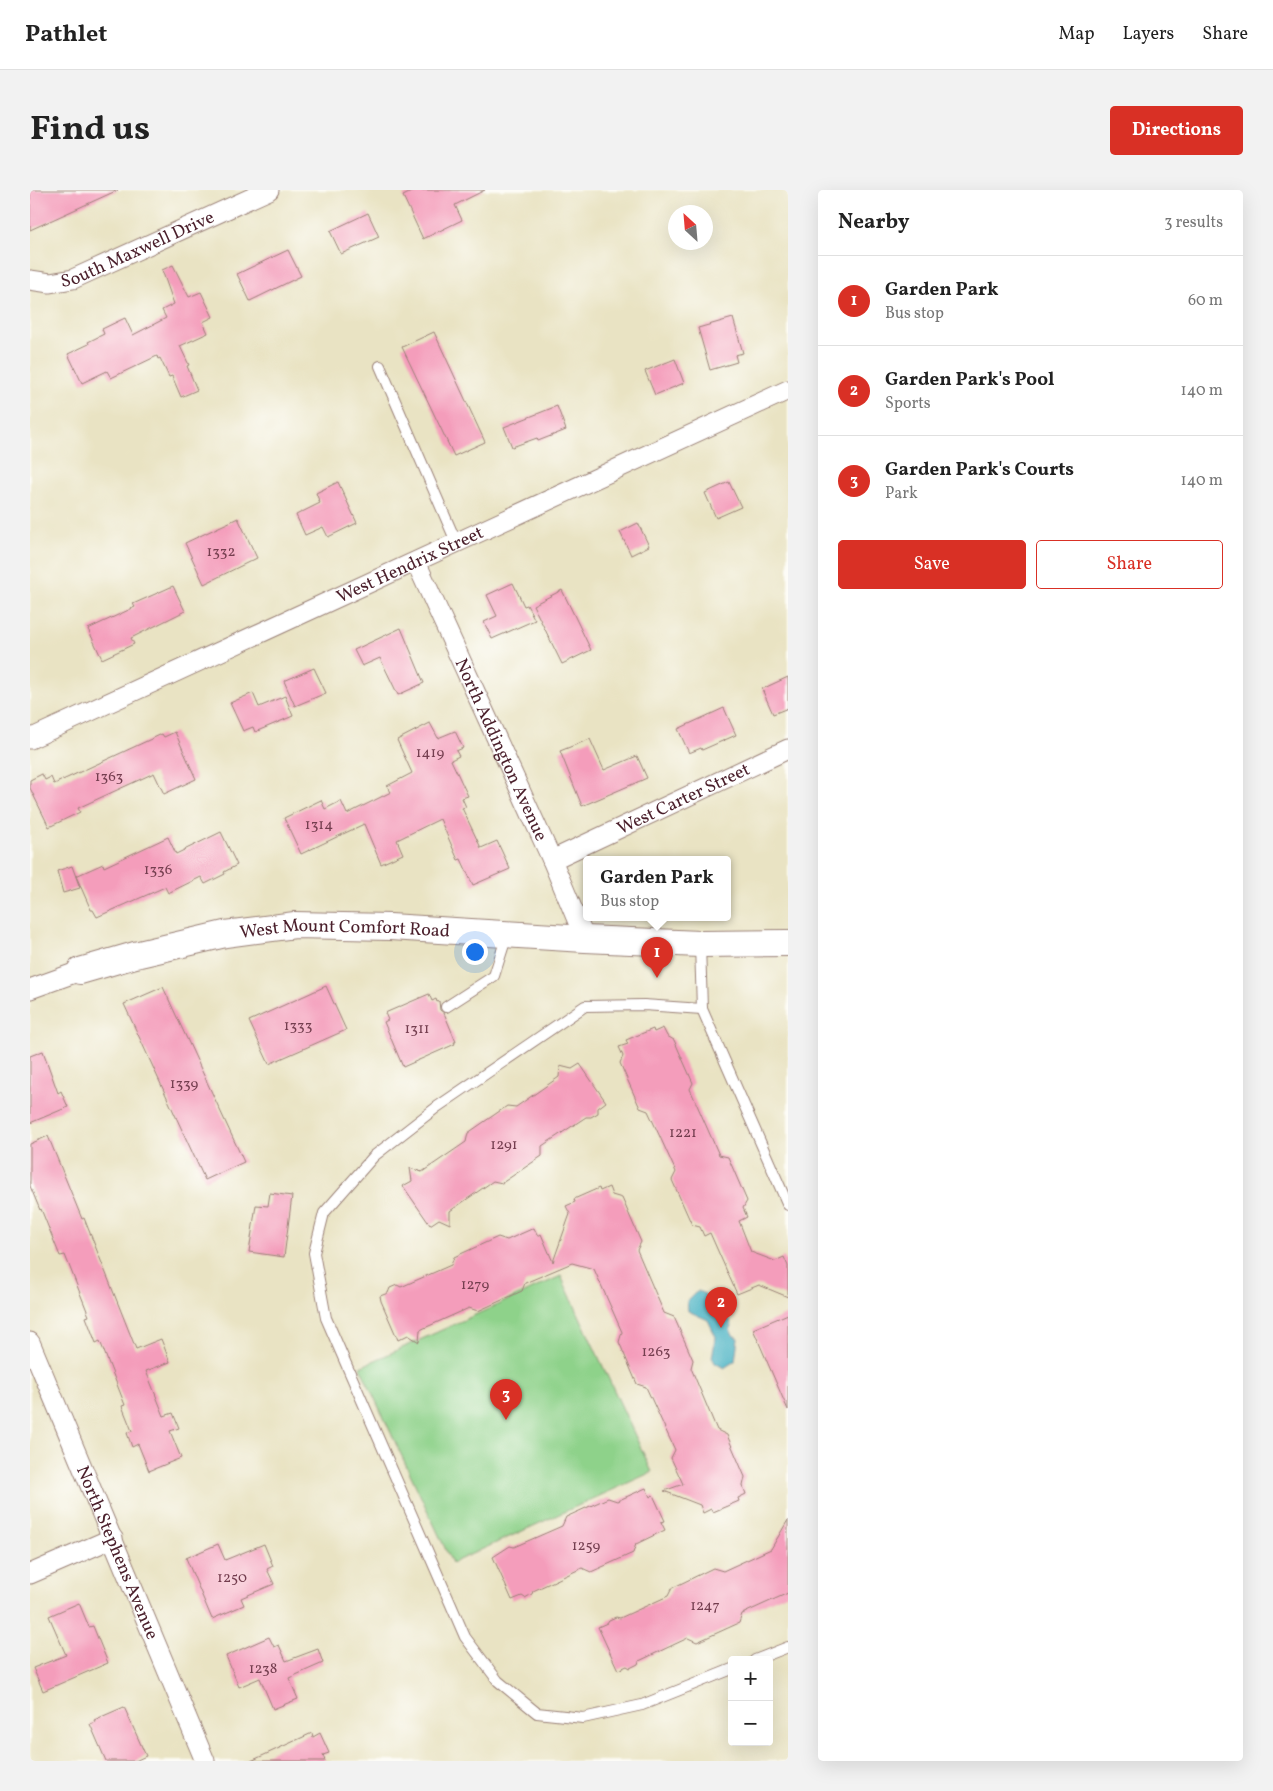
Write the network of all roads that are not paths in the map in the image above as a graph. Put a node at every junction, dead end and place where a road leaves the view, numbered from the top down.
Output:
1 (269, 190) edge
2 (30, 280) edge
3 (380, 366) dead end
4 (788, 390) edge
5 (457, 544) junction
6 (416, 562) junction
7 (30, 739) edge
8 (788, 749) edge
9 (552, 860) junction
10 (507, 934) junction
11 (585, 939) junction
12 (788, 942) edge
13 (700, 944) junction
14 (80, 972) joint
15 (30, 989) edge
16 (446, 1006) dead end
17 (702, 1010) junction
18 (788, 1205) edge
19 (30, 1342) edge
20 (113, 1538) junction
21 (30, 1574) edge
22 (788, 1647) edge
23 (766, 1656) edge
24 (728, 1671) edge
25 (206, 1761) edge

1 - 2 street, South Maxwell Drive
3 - 5 lane
4 - 5 street, West Hendrix Street
5 - 6 street, West Hendrix Street
6 - 7 street, West Hendrix Street
6 - 9 street, North Addington Avenue
8 - 9 street, West Carter Street
9 - 11 street, North Addington Avenue
10 - 11 street, West Mount Comfort Road
10 - 14 street, West Mount Comfort Road
10 - 16 lane
11 - 13 street, West Mount Comfort Road
12 - 13 street, West Mount Comfort Road
13 - 17 lane
14 - 15 street, West Mount Comfort Road
17 - 18 lane
17 - 24 lane
19 - 20 street, North Stephens Avenue
20 - 21 street
20 - 25 street, North Stephens Avenue
22 - 23 lane

